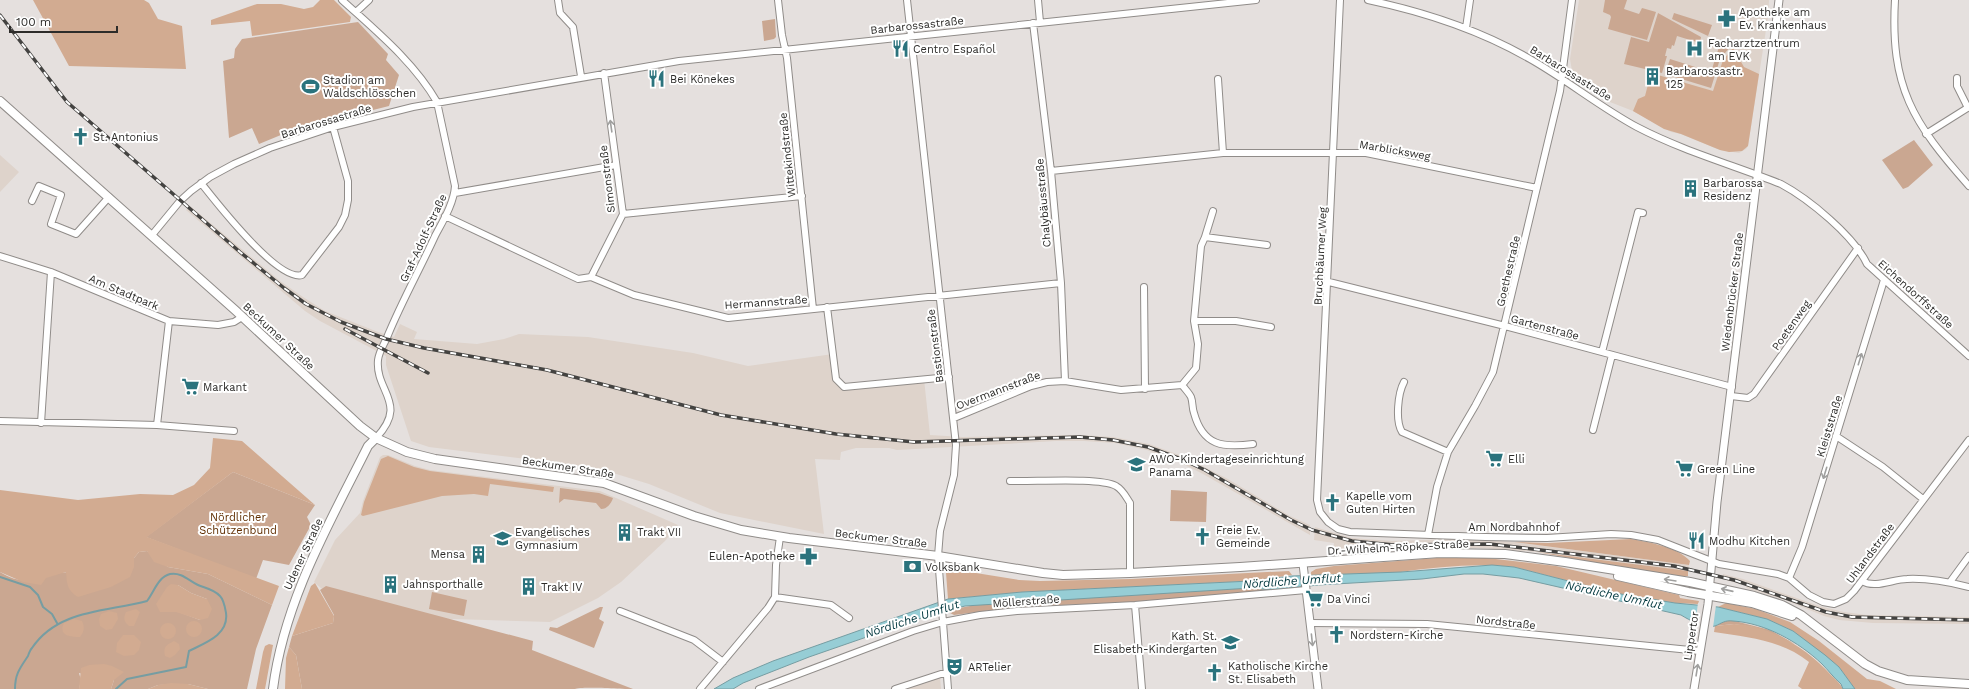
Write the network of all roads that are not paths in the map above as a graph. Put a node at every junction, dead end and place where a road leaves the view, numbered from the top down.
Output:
1 (342, 0) edge
2 (368, 0) edge
3 (558, 0) edge
4 (778, 0) edge
5 (907, 0) edge
6 (1038, 0) edge
7 (1256, 0) edge
8 (1340, 0) edge
9 (1368, 0) edge
10 (1470, 0) edge
11 (1572, 0) edge
12 (1779, 0) edge
13 (1895, 0) edge
14 (1217, 2) edge
15 (356, 12) junction
16 (1036, 22) junction
17 (1466, 28) junction
18 (910, 36) junction
19 (785, 49) junction
20 (604, 73) junction
21 (581, 76) junction
22 (1562, 78) junction
23 (1957, 78) dead end
24 (1218, 79) dead end
25 (0, 101) edge
26 (437, 102) junction
27 (1969, 107) edge
28 (332, 127) junction
29 (1926, 134) junction
30 (1334, 152) junction
31 (1223, 153) junction
32 (616, 165) junction
33 (1051, 171) junction
34 (1758, 176) junction
35 (202, 183) junction
36 (1969, 186) edge
37 (1537, 188) junction
38 (455, 193) junction
39 (802, 196) junction
40 (109, 197) junction
41 (32, 201) dead end
42 (1213, 210) dead end
43 (1642, 213) dead end
44 (623, 214) junction
45 (445, 216) junction
46 (152, 236) junction
47 (1205, 237) junction
48 (1267, 246) dead end
49 (1858, 248) junction
50 (0, 256) edge
51 (51, 272) junction
52 (591, 277) junction
53 (1884, 280) junction
54 (1329, 282) junction
55 (1061, 283) junction
56 (1144, 287) dead end
57 (939, 295) junction
58 (827, 307) junction
59 (813, 309) junction
60 (242, 317) junction
61 (169, 321) junction
62 (1194, 321) junction
63 (1505, 326) junction
64 (1271, 327) dead end
65 (1602, 352) junction
66 (1612, 355) junction
67 (1969, 356) edge
68 (949, 377) junction
69 (1064, 381) junction
70 (1404, 382) dead end
71 (1182, 385) junction
72 (1732, 387) junction
73 (1145, 389) junction
74 (1731, 396) junction
75 (954, 418) junction
76 (0, 421) edge
77 (41, 423) junction
78 (157, 425) junction
79 (1594, 430) dead end
80 (234, 431) dead end
81 (1836, 436) junction
82 (376, 438) junction
83 (1969, 440) edge
84 (1254, 444) dead end
85 (1448, 452) junction
86 (1010, 481) dead end
87 (1923, 500) junction
88 (1320, 512) joint
89 (1428, 535) junction
90 (780, 537) junction
91 (938, 556) junction
92 (1969, 556) edge
93 (1711, 561) junction
94 (1565, 562) junction
95 (1303, 564) junction
96 (1130, 573) junction
97 (1789, 578) junction
98 (1862, 581) junction
99 (1950, 582) junction
100 (1709, 586) junction
101 (1969, 587) edge
102 (1306, 589) junction
103 (1708, 595) junction
104 (775, 597) junction
105 (1135, 606) junction
106 (620, 611) dead end
107 (850, 618) dead end
108 (943, 618) junction
109 (1310, 623) junction
110 (1814, 625) junction
111 (1700, 651) junction
112 (723, 662) junction
113 (947, 672) junction
114 (1969, 684) edge
115 (273, 689) edge
116 (700, 689) edge
117 (760, 689) edge
118 (895, 689) edge
119 (948, 689) edge
120 (1142, 689) edge
121 (1318, 689) edge
122 (1694, 689) edge

1 - 15 street, Graf-Adolf-Straße
2 - 15 street
3 - 21 street
4 - 19 street, Wittekindstraße
5 - 18 street, Bastionstraße
6 - 16 street, Chalybäusstraße
7 - 14 street, Barbarossastraße
8 - 30 street, Bruchbäumer Weg
9 - 17 street, Barbarossastraße
10 - 17 street
11 - 22 street, Goethestraße
12 - 34 street, Wiedenbrücker Straße
13 - 29 street
14 - 16 street, Barbarossastraße
15 - 26 street, Graf-Adolf-Straße
16 - 18 street, Barbarossastraße
16 - 33 street, Chalybäusstraße
17 - 22 street, Barbarossastraße
18 - 19 street, Barbarossastraße
18 - 57 street, Bastionstraße
19 - 20 street, Barbarossastraße
19 - 39 street, Wittekindstraße
20 - 21 street, Barbarossastraße
32 -> 20 street, Simonstraße
21 - 26 street, Barbarossastraße
22 - 34 street, Barbarossastraße
22 - 37 street, Goethestraße
23 - 27 street
24 - 31 street
25 - 40 main road, Beckumer Straße
26 - 28 street, Barbarossastraße
26 - 38 street, Graf-Adolf-Straße
27 - 29 street
28 - 35 street, Barbarossastraße
28 - 35 street
29 - 36 street
30 - 31 street, Marblicksweg
30 - 37 street, Marblicksweg
30 - 54 street, Bruchbäumer Weg
31 - 33 street, Marblicksweg
32 - 38 street
32 - 44 street, Simonstraße
33 - 55 street, Chalybäusstraße
34 - 49 street, Eichendorffstraße
34 - 72 street, Wiedenbrücker Straße
35 - 46 street, Barbarossastraße
37 - 63 street, Goethestraße
38 - 45 street, Graf-Adolf-Straße
39 - 44 street
39 - 59 street, Wittekindstraße
40 - 41 street
40 - 46 main road, Beckumer Straße
42 - 47 street
43 - 65 street
44 - 52 street, Simonstraße
45 - 52 street, Hermannstraße
45 - 82 street, Graf-Adolf-Straße
46 - 60 main road, Beckumer Straße
47 - 48 street
47 - 62 street
49 - 53 street, Eichendorffstraße
49 - 74 street, Poetenweg
50 - 51 street, Am Stadtpark
51 - 61 street, Am Stadtpark
51 - 77 street
52 - 59 street, Hermannstraße
53 - 67 street, Eichendorffstraße
81 -> 53 street, Kleiststraße
54 - 63 street, Gartenstraße
54 - 88 street, Bruchbäumer Weg
55 - 57 street, Hermannstraße
55 - 69 street, Chalybäusstraße
56 - 73 street
57 - 58 street, Hermannstraße
57 - 68 street, Bastionstraße
58 - 59 street, Hermannstraße
58 - 68 street
60 - 61 street, Am Stadtpark
60 - 82 main road, Beckumer Straße
61 - 78 street
62 - 64 street
62 - 71 street
63 - 65 street, Gartenstraße
63 - 85 street, Goethestraße
65 - 66 street, Gartenstraße
66 - 72 street, Gartenstraße
66 - 79 street
68 - 75 street, Bastionstraße
69 - 73 street, Overmannstraße
69 - 75 street, Overmannstraße
70 - 85 street
71 - 73 street, Overmannstraße
71 - 84 street
72 - 74 street, Wiedenbrücker Straße
74 - 93 street, Wiedenbrücker Straße
75 - 91 street, Bastionstraße
76 - 77 street
77 - 78 street
78 - 80 street
81 - 87 street
81 -> 97 street, Kleiststraße
82 - 90 main road, Beckumer Straße
82 - 115 main road, Udener Straße
83 - 87 street, Uhlandstraße
85 - 89 street, Goethestraße
86 - 96 street
87 - 98 street, Uhlandstraße
88 - 89 street, Am Nordbahnhof
89 - 93 street, Am Nordbahnhof
90 - 91 main road, Beckumer Straße
90 - 104 street
91 - 96 main road, Beckumer Straße
91 - 108 street, Bastionstraße
92 - 99 street
93 - 97 street, Uhlandstraße
93 - 100 street, Wiedenbrücker Straße
94 - 95 main road, Dr.-Wilhelm-Röpke-Straße
100 -> 94 main road, Dr.-Wilhelm-Röpke-Straße
94 - 103 main road, Dr.-Wilhelm-Röpke-Straße
95 - 96 main road, Beckumer Straße
95 - 102 street
97 - 98 street, Uhlandstraße
98 - 99 street
99 - 101 street
100 - 103 street, Lippertor
110 -> 100 main road, Dr.-Wilhelm-Röpke-Straße
102 - 105 street, Möllerstraße
102 - 109 street
103 - 110 main road, Dr.-Wilhelm-Röpke-Straße
103 - 111 street, Lippertor
104 - 107 street
104 - 112 street
105 - 108 street, Möllerstraße
105 - 120 street
106 - 112 street
108 - 113 street, Bastionstraße
108 - 117 street, Möllerstraße
109 - 111 street, Nordstraße
109 -> 121 street
110 - 114 main road
122 -> 111 street, Lippertor
112 - 116 street
113 - 118 street
113 - 119 street, Bastionstraße

